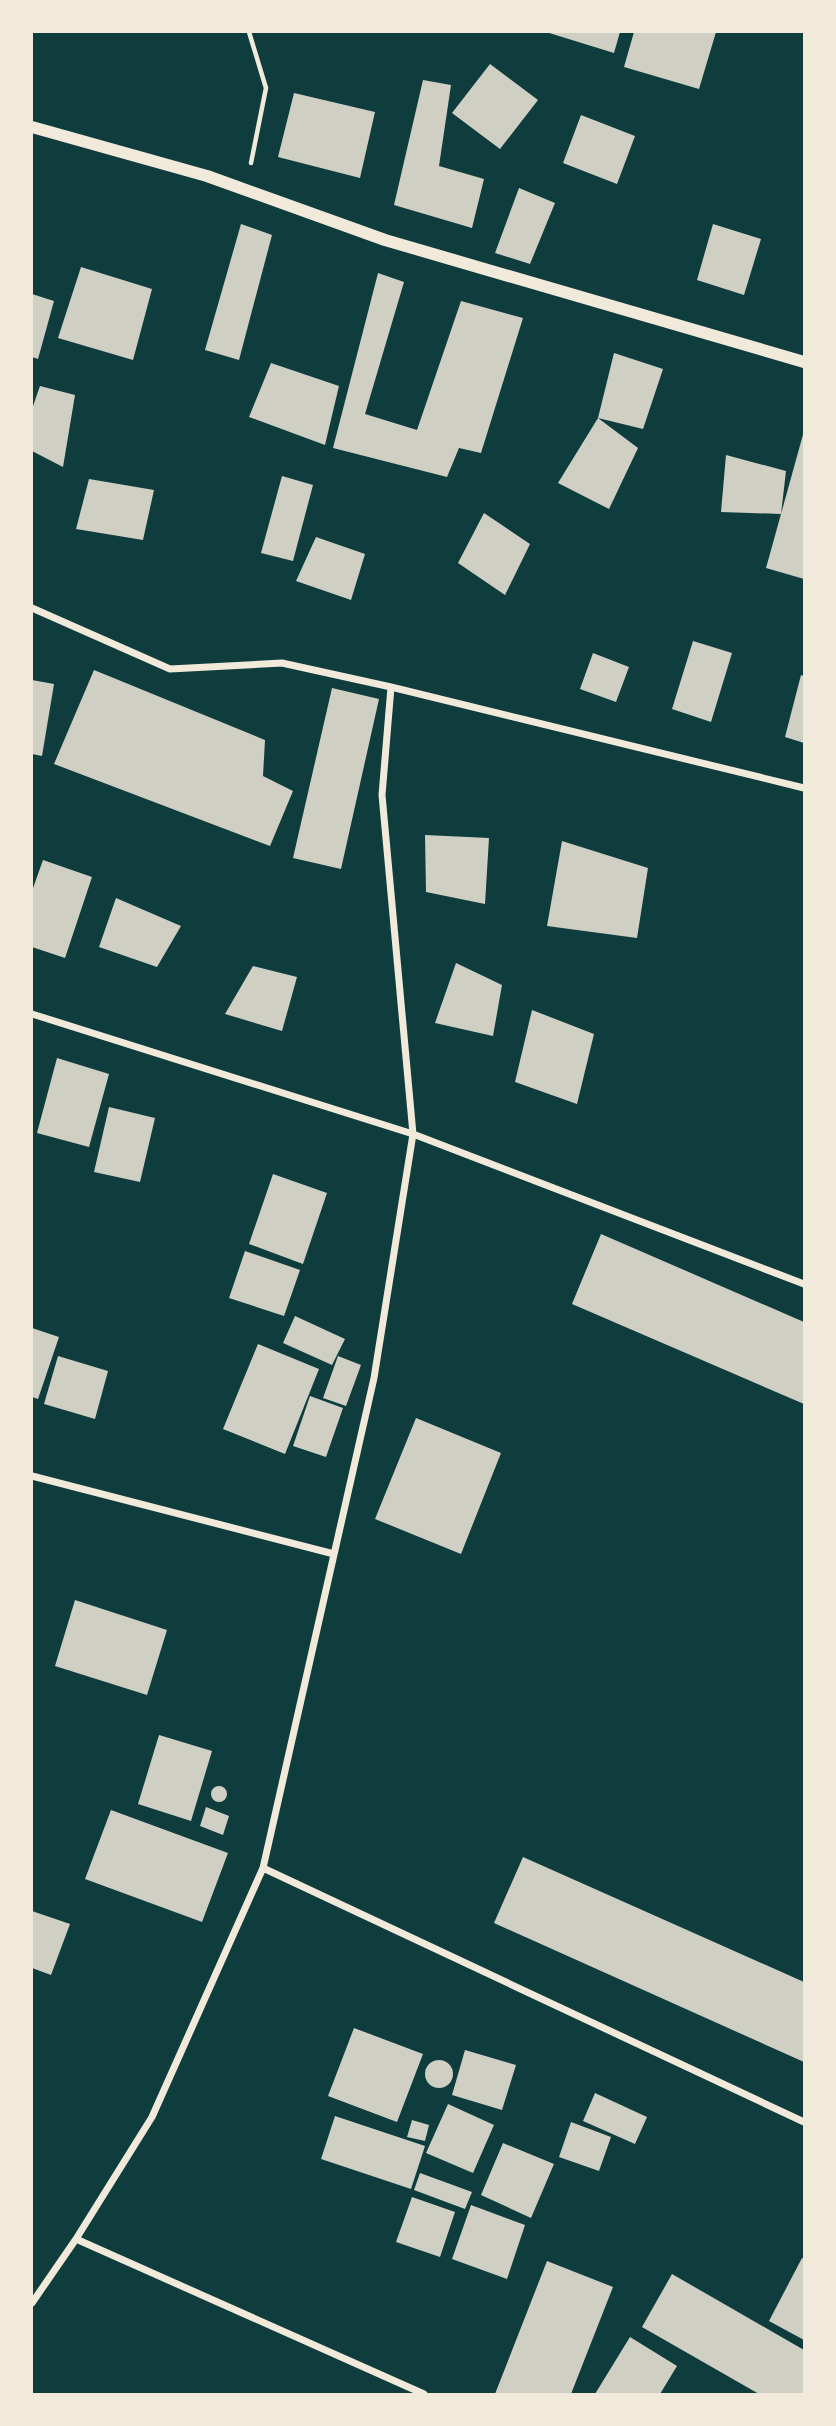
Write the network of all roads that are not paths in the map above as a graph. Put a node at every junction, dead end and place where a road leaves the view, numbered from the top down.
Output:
1 (32, 127) edge
2 (804, 362) edge
3 (32, 608) edge
4 (391, 687) junction
5 (804, 788) edge
6 (32, 1014) edge
7 (413, 1134) junction
8 (804, 1284) edge
9 (32, 1476) edge
10 (334, 1554) junction
11 (263, 1868) junction
12 (804, 2122) edge
13 (76, 2239) junction
14 (32, 2303) edge
15 (424, 2395) edge

1 - 2 street
3 - 4 street
4 - 5 street
4 - 7 street
6 - 7 street
7 - 8 street
7 - 10 street
9 - 10 street
10 - 11 street
11 - 12 street
11 - 13 street
13 - 14 street
13 - 15 street

